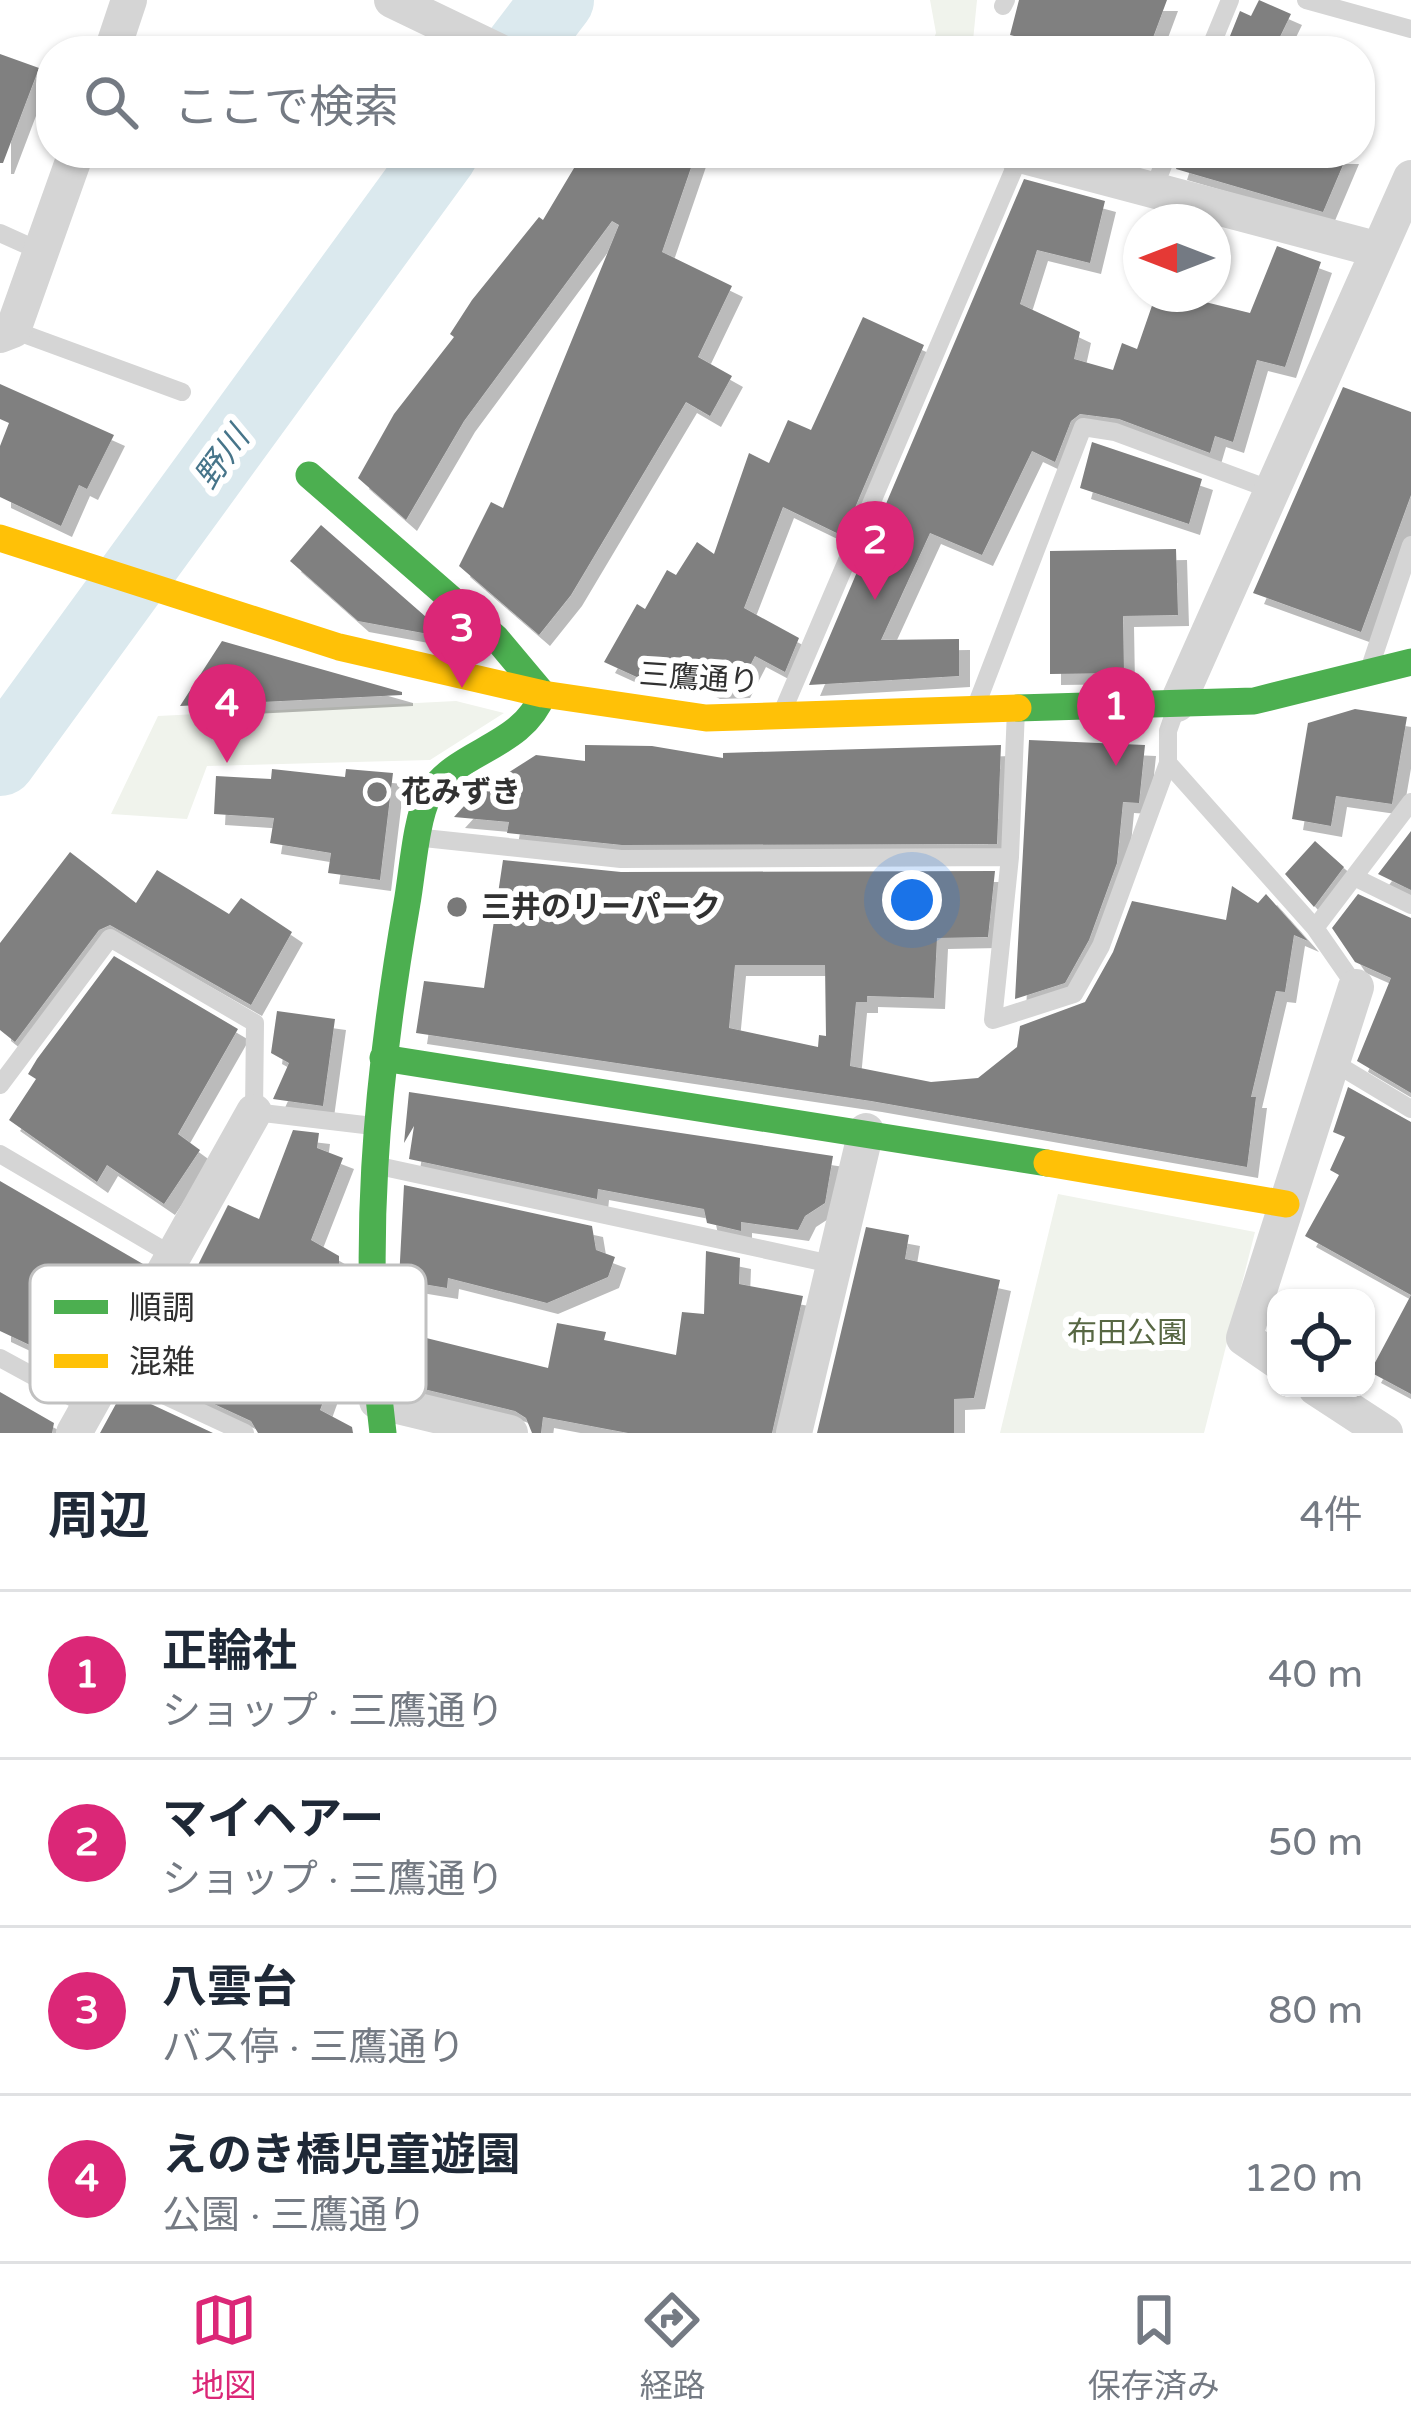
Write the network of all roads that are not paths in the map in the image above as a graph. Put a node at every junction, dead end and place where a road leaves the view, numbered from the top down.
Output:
1 (129, 0) edge
2 (392, 0) edge
3 (1230, 0) edge
4 (1306, 0) edge
5 (1411, 29) edge
6 (117, 36) edge
7 (460, 36) edge
8 (1215, 36) edge
9 (71, 168) edge
10 (1011, 168) edge
11 (1070, 168) edge
12 (1162, 168) edge
13 (1411, 178) edge
14 (1153, 190) junction
15 (0, 232) edge
16 (1379, 250) junction
17 (42, 252) junction
18 (6, 332) edge
19 (182, 392) dead end
20 (309, 475) dead end
21 (1272, 490) junction
22 (0, 538) edge
23 (1411, 545) edge
24 (1411, 662) edge
25 (1369, 672) junction
26 (543, 694) junction
27 (1177, 704) junction
28 (1016, 710) junction
29 (974, 711) junction
30 (781, 716) junction
31 (1168, 764) junction
32 (1411, 802) edge
33 (419, 838) junction
34 (1010, 857) junction
35 (1354, 877) junction
36 (1411, 904) edge
37 (1315, 928) junction
38 (1357, 987) joint
39 (383, 1058) junction
40 (1333, 1062) junction
41 (0, 1084) edge
42 (1411, 1109) edge
43 (254, 1112) junction
44 (376, 1127) junction
45 (866, 1131) junction
46 (0, 1154) edge
47 (374, 1165) junction
48 (1286, 1204) junction
49 (175, 1256) junction
50 (170, 1265) edge
51 (370, 1265) edge
52 (836, 1265) junction
53 (1267, 1354) edge
54 (0, 1358) edge
55 (30, 1381) edge
56 (1328, 1397) edge
57 (181, 1403) edge
58 (380, 1417) edge
59 (1375, 1431) edge
60 (245, 1433) edge
61 (510, 1433) edge
62 (794, 1433) edge

1 - 6 street
2 - 7 street
3 - 8 lane
4 - 5 lane
9 - 17 street
10 - 30 lane
11 - 14 street
12 - 14 lane
13 - 16 street
14 - 16 street
15 - 17 lane
16 - 21 street
17 - 18 street
18 - 19 lane
20 - 26 street
21 - 27 street
21 - 29 lane
22 - 26 street, 三鷹通り
23 - 25 lane
24 - 25 street, 三鷹通り
25 - 27 street, 三鷹通り
26 - 30 street, 三鷹通り
26 - 33 street
27 - 28 street, 三鷹通り
27 - 31 lane
28 - 29 street, 三鷹通り
28 - 34 lane
29 - 30 street, 三鷹通り
31 - 34 lane
31 - 37 lane
32 - 35 lane
33 - 34 lane
33 - 39 street
35 - 36 lane
35 - 37 lane
37 - 38 lane
38 - 40 street
39 - 44 street
39 - 45 street
40 - 42 lane
40 - 48 street
41 - 43 lane
43 - 44 lane
43 - 49 street
44 - 47 street
45 - 48 street
45 - 52 street
46 - 49 lane
47 - 51 street
47 - 52 lane
48 - 53 street
49 - 50 street
52 - 62 street
54 - 55 lane
56 - 59 street
57 - 60 lane
58 - 61 street

